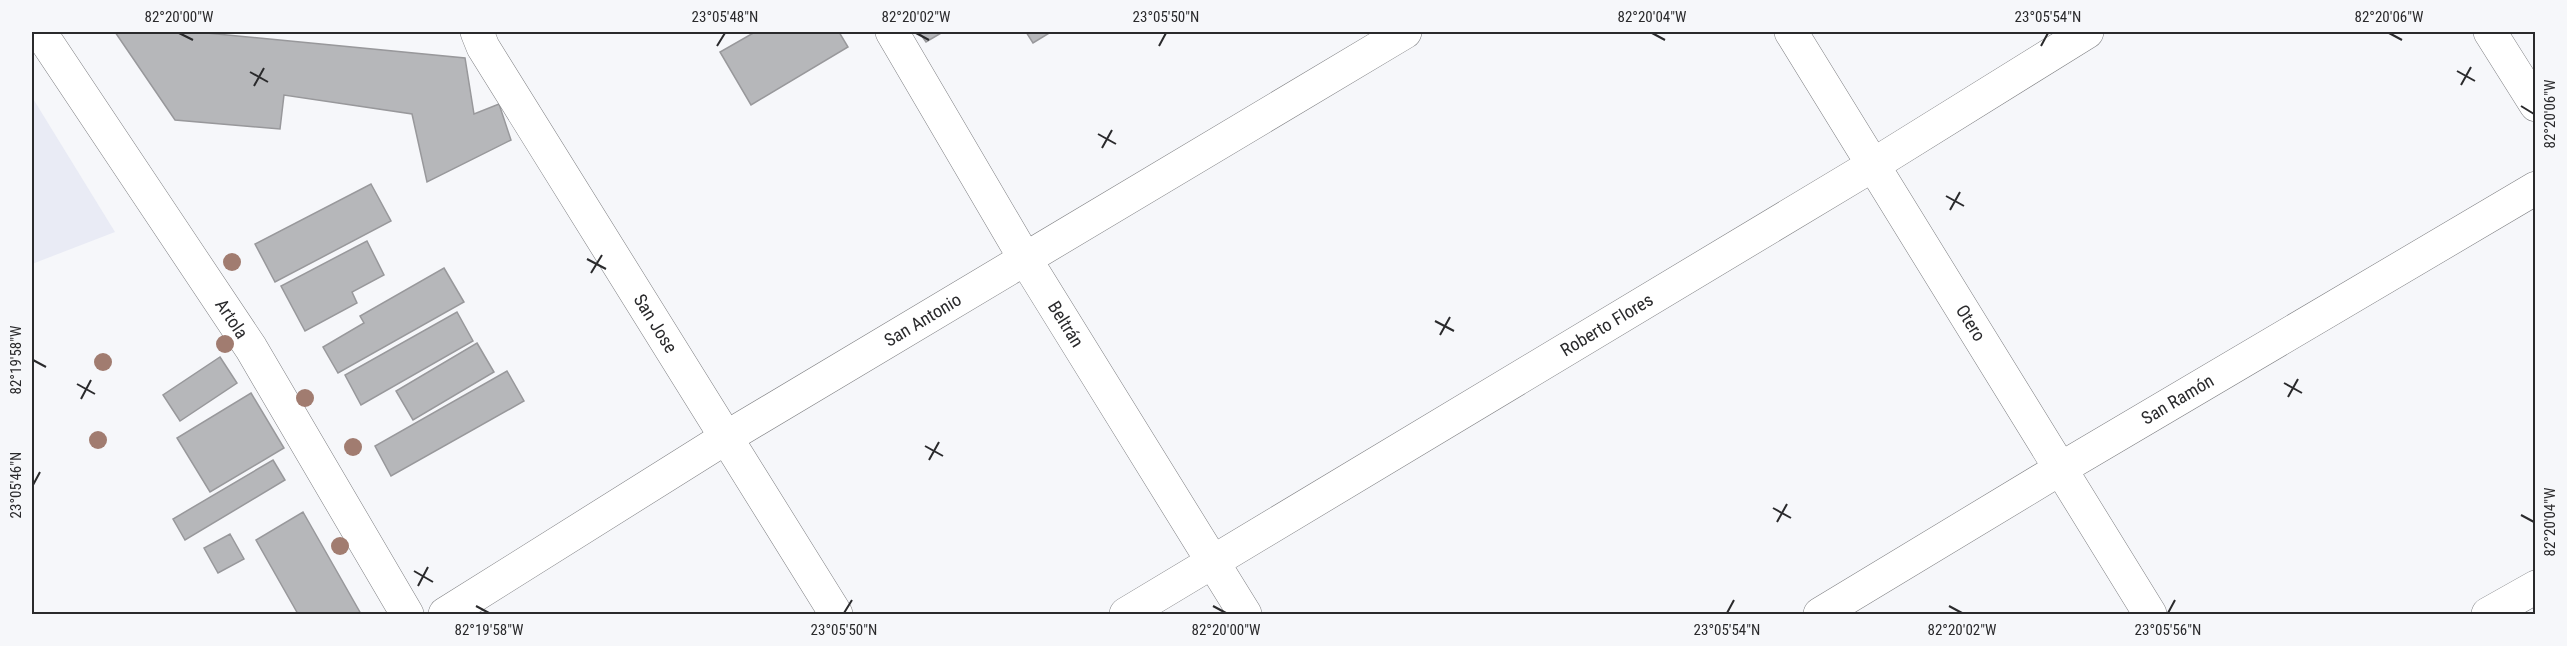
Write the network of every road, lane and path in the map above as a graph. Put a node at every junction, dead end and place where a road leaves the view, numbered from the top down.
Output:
1 (40, 32) edge
2 (477, 32) edge
3 (892, 32) edge
4 (1405, 32) edge
5 (1791, 32) edge
6 (2087, 32) edge
7 (2490, 32) edge
8 (2535, 105) edge
9 (1873, 165) junction
10 (2535, 188) edge
11 (1024, 257) junction
12 (727, 438) junction
13 (2060, 469) junction
14 (1214, 562) junction
15 (2535, 587) edge
16 (407, 615) edge
17 (445, 615) edge
18 (836, 615) edge
19 (1126, 615) edge
20 (1245, 615) edge
21 (1821, 615) edge
22 (2150, 615) edge
23 (2488, 615) edge

1 - 16 street, Artola
2 - 12 street, San Jose
3 - 11 street, Beltrán
4 - 11 street, San Antonio
5 - 9 street, Otero
6 - 9 street, Roberto Flores
7 - 8 street
9 - 13 street, Otero
9 - 14 street, Roberto Flores
10 - 13 street, San Ramón
11 - 12 street, San Antonio
11 - 14 street, Beltrán
12 - 17 street, San Antonio
12 - 18 street, San Jose
13 - 21 street, San Ramón
13 - 22 street, Otero
14 - 19 street, Roberto Flores
14 - 20 street, Beltrán
15 - 23 street

